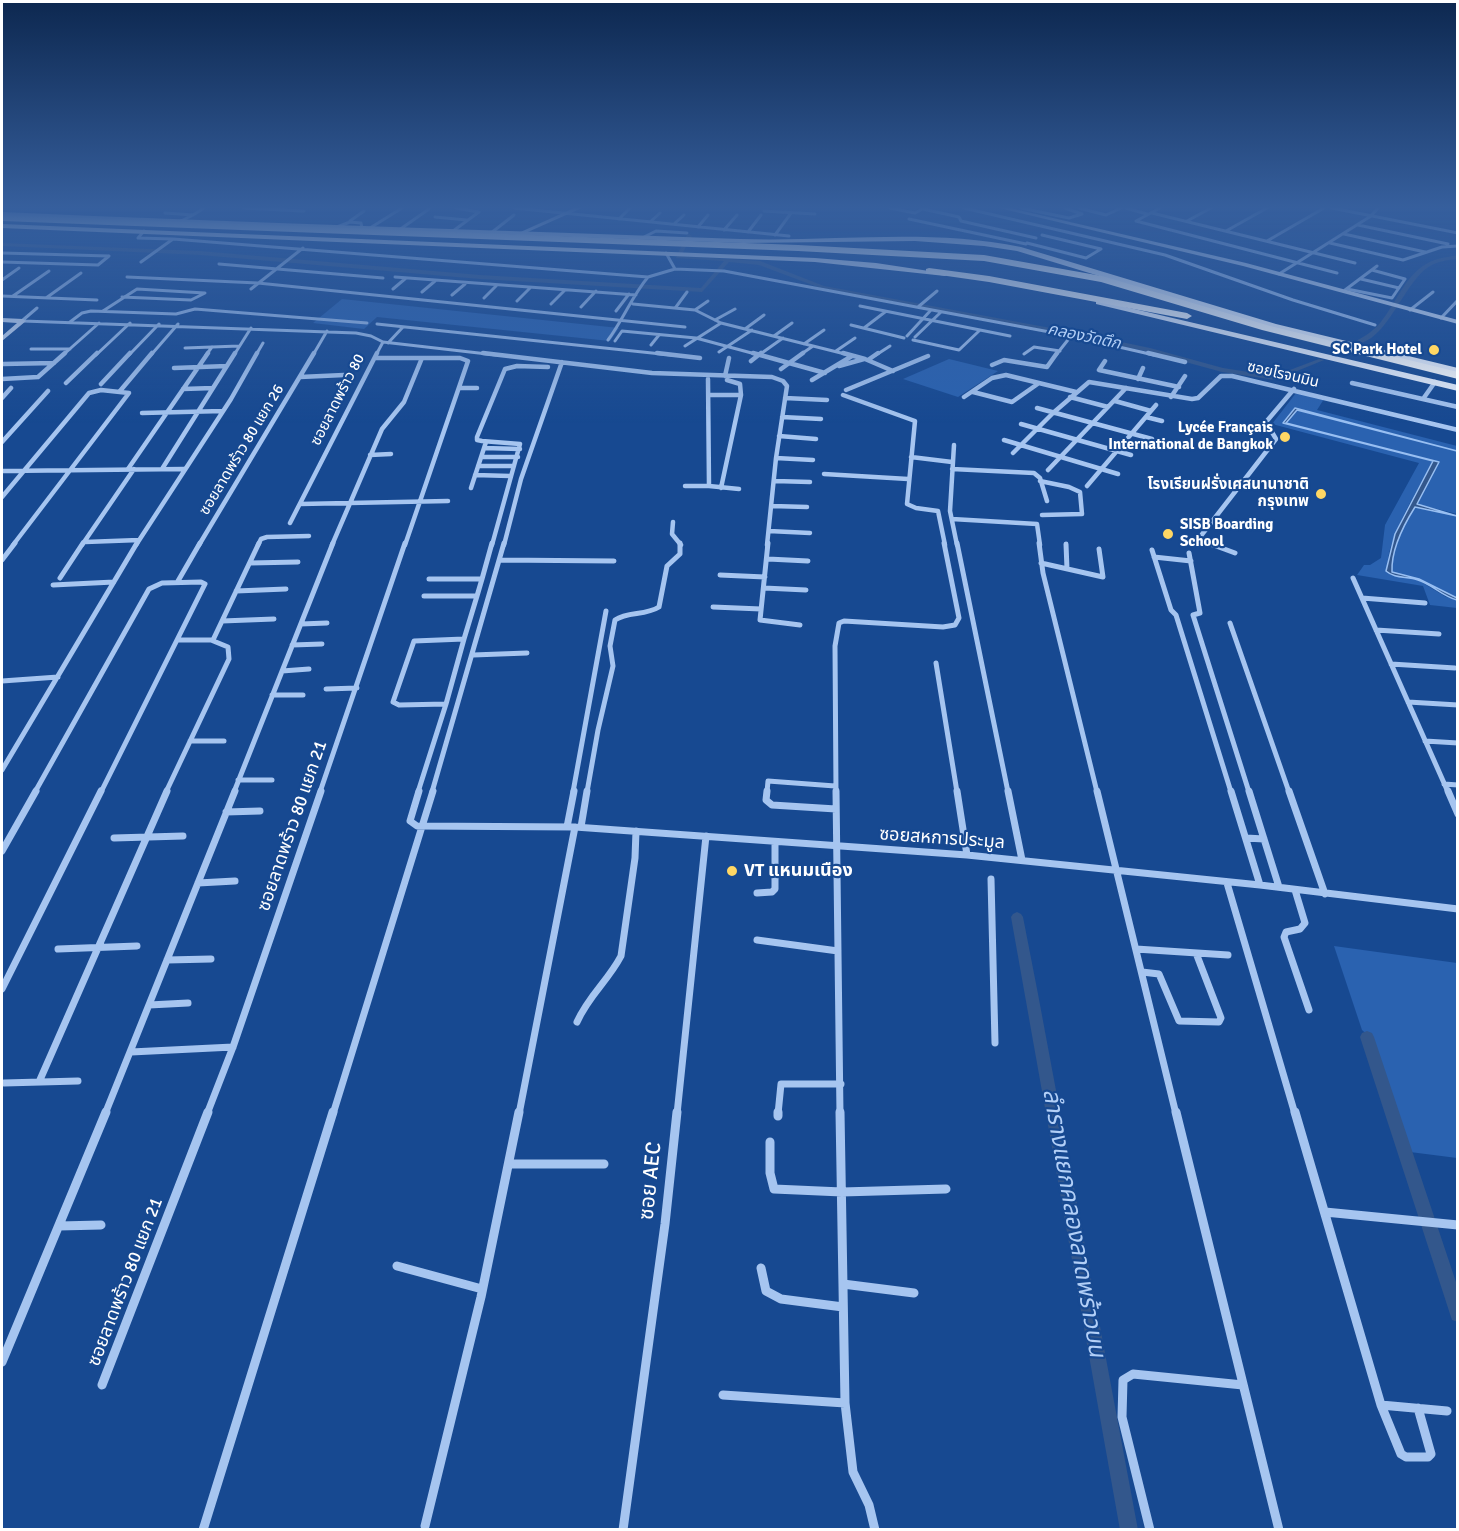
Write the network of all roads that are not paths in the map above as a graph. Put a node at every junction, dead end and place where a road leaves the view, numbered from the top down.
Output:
1 (36, 279) edge
2 (72, 279) edge
3 (180, 279) edge
4 (263, 279) edge
5 (404, 279) edge
6 (420, 279) edge
7 (646, 279) edge
8 (771, 279) edge
9 (975, 279) edge
10 (985, 279) edge
11 (1040, 279) edge
12 (1104, 279) edge
13 (1130, 279) edge
14 (1235, 279) edge
15 (1301, 279) edge
16 (1361, 279) edge
17 (1363, 279) edge
18 (1405, 279) edge
19 (435, 281) junction
20 (258, 283) junction
21 (465, 284) junction
22 (496, 286) junction
23 (530, 288) junction
24 (1399, 288) junction
25 (251, 289) dead end
26 (393, 289) dead end
27 (565, 290) junction
28 (1344, 290) junction
29 (596, 291) junction
30 (937, 291) dead end
31 (422, 292) dead end
32 (637, 292) junction
33 (687, 292) dead end
34 (1433, 292) dead end
35 (627, 293) junction
36 (452, 295) dead end
37 (2, 296) edge
38 (12, 296) junction
39 (122, 297) junction
40 (46, 298) junction
41 (484, 298) dead end
42 (97, 300) dead end
43 (1458, 300) edge
44 (517, 301) dead end
45 (708, 301) dead end
46 (551, 304) dead end
47 (633, 304) junction
48 (860, 306) dead end
49 (919, 306) junction
50 (581, 307) dead end
51 (676, 307) junction
52 (37, 308) dead end
53 (735, 309) dead end
54 (695, 310) junction
55 (931, 310) junction
56 (1410, 310) junction
57 (102, 311) junction
58 (616, 311) dead end
59 (885, 312) junction
60 (941, 312) junction
61 (764, 315) dead end
62 (1203, 318) junction
63 (1441, 318) junction
64 (924, 319) junction
65 (2, 320) edge
66 (623, 320) junction
67 (930, 320) junction
68 (22, 321) junction
69 (715, 321) junction
70 (70, 322) junction
71 (99, 322) junction
72 (1458, 322) edge
73 (130, 323) junction
74 (367, 323) dead end
75 (722, 323) junction
76 (792, 323) dead end
77 (159, 324) junction
78 (178, 324) junction
79 (377, 324) dead end
80 (851, 325) dead end
81 (1375, 325) dead end
82 (403, 327) junction
83 (685, 327) dead end
84 (251, 328) junction
85 (864, 328) junction
86 (745, 329) junction
87 (752, 330) junction
88 (824, 330) dead end
89 (980, 330) junction
90 (327, 331) junction
91 (658, 335) junction
92 (774, 336) junction
93 (1010, 336) dead end
94 (1071, 336) junction
95 (905, 337) junction
96 (696, 338) junction
97 (783, 338) junction
98 (855, 338) dead end
99 (2, 339) edge
100 (914, 339) junction
101 (608, 340) dead end
102 (615, 340) dead end
103 (263, 343) dead end
104 (386, 343) junction
105 (804, 344) junction
106 (651, 345) dead end
107 (240, 346) junction
108 (685, 346) dead end
109 (729, 346) junction
110 (813, 346) junction
111 (890, 346) dead end
112 (212, 347) junction
113 (185, 348) dead end
114 (31, 349) dead end
115 (70, 349) junction
116 (836, 351) junction
117 (1060, 351) junction
118 (719, 352) dead end
119 (761, 354) junction
120 (1024, 354) dead end
121 (852, 356) junction
122 (928, 356) dead end
123 (375, 358) junction
124 (422, 358) junction
125 (700, 358) dead end
126 (729, 358) dead end
127 (867, 360) junction
128 (751, 361) dead end
129 (1105, 361) dead end
130 (562, 362) junction
131 (790, 362) junction
132 (1185, 362) dead end
133 (54, 363) junction
134 (3, 364) edge
135 (992, 365) dead end
136 (198, 366) junction
137 (227, 366) junction
138 (839, 366) junction
139 (548, 367) dead end
140 (174, 368) dead end
141 (1143, 368) dead end
142 (781, 369) dead end
143 (893, 371) junction
144 (825, 373) junction
145 (674, 374) junction
146 (1458, 374) edge
147 (344, 375) dead end
148 (725, 376) junction
149 (1185, 376) dead end
150 (300, 377) junction
151 (2, 379) edge
152 (1138, 379) junction
153 (708, 380) junction
154 (812, 380) dead end
155 (1352, 382) dead end
156 (1435, 382) junction
157 (1458, 382) edge
158 (66, 383) dead end
159 (1039, 383) junction
160 (101, 384) dead end
161 (1179, 387) junction
162 (11, 388) dead end
163 (213, 388) junction
164 (459, 388) junction
165 (477, 388) dead end
166 (1126, 388) junction
167 (1458, 388) edge
168 (183, 389) junction
169 (1294, 389) junction
170 (48, 391) dead end
171 (120, 391) junction
172 (974, 392) junction
173 (1076, 392) junction
174 (709, 395) junction
175 (741, 395) junction
176 (964, 397) dead end
177 (1070, 397) junction
178 (1171, 397) junction
179 (2, 398) edge
180 (785, 398) junction
181 (1423, 399) junction
182 (827, 400) dead end
183 (1114, 401) junction
184 (1156, 405) dead end
185 (1108, 406) junction
186 (1458, 407) edge
187 (1037, 408) dead end
188 (197, 411) junction
189 (224, 411) junction
190 (1151, 411) junction
191 (167, 412) junction
192 (142, 413) dead end
193 (1053, 413) junction
194 (782, 417) junction
195 (1146, 417) junction
196 (821, 419) dead end
197 (1162, 421) dead end
198 (1092, 423) junction
199 (1021, 424) dead end
200 (1037, 429) junction
201 (1458, 430) edge
202 (1132, 434) junction
203 (779, 436) junction
204 (816, 439) dead end
205 (1152, 439) dead end
206 (1004, 440) dead end
207 (1076, 440) junction
208 (2, 442) edge
209 (486, 442) junction
210 (1020, 445) junction
211 (954, 446) dead end
212 (484, 448) junction
213 (520, 449) junction
214 (1117, 452) junction
215 (1013, 453) dead end
216 (391, 454) dead end
217 (370, 455) junction
218 (1131, 455) dead end
219 (481, 457) junction
220 (518, 457) junction
221 (911, 457) junction
222 (1060, 457) junction
223 (776, 458) junction
224 (813, 460) dead end
225 (952, 465) junction
226 (478, 466) junction
227 (514, 466) junction
228 (162, 469) junction
229 (184, 469) junction
230 (1101, 469) junction
231 (71, 470) junction
232 (128, 470) junction
233 (135, 470) junction
234 (1048, 470) dead end
235 (2, 471) edge
236 (24, 471) junction
237 (824, 474) dead end
238 (1118, 474) dead end
239 (475, 475) junction
240 (510, 476) junction
241 (908, 479) junction
242 (775, 481) junction
243 (1040, 481) junction
244 (810, 482) dead end
245 (685, 486) dead end
246 (709, 486) junction
247 (1087, 486) dead end
248 (471, 488) dead end
249 (722, 488) junction
250 (740, 489) dead end
251 (2, 497) edge
252 (448, 501) dead end
253 (1047, 501) dead end
254 (420, 502) junction
255 (349, 503) junction
256 (300, 504) junction
257 (772, 506) junction
258 (807, 507) dead end
259 (938, 511) junction
260 (950, 511) junction
261 (1042, 515) dead end
262 (952, 519) junction
263 (673, 522) dead end
264 (290, 523) dead end
265 (769, 531) junction
266 (810, 533) dead end
267 (309, 536) dead end
268 (139, 540) junction
269 (85, 542) junction
270 (1066, 544) dead end
271 (1100, 549) dead end
272 (1235, 553) dead end
273 (768, 559) junction
274 (2, 560) edge
275 (500, 560) junction
276 (614, 561) dead end
277 (808, 561) dead end
278 (298, 562) dead end
279 (250, 563) junction
280 (1041, 563) junction
281 (1067, 569) junction
282 (720, 575) dead end
283 (765, 578) junction
284 (1353, 578) dead end
285 (60, 579) dead end
286 (429, 579) dead end
287 (482, 579) junction
288 (178, 581) junction
289 (114, 582) junction
290 (53, 585) dead end
291 (764, 588) junction
292 (286, 589) dead end
293 (806, 590) dead end
294 (236, 591) junction
295 (424, 596) dead end
296 (477, 596) junction
297 (1362, 598) junction
298 (1425, 603) dead end
299 (713, 607) dead end
300 (761, 609) junction
301 (606, 611) dead end
302 (1176, 615) junction
303 (1192, 615) junction
304 (274, 620) dead end
305 (222, 621) junction
306 (327, 623) dead end
307 (1230, 623) dead end
308 (301, 624) junction
309 (800, 625) dead end
310 (1376, 630) junction
311 (1438, 634) dead end
312 (464, 639) junction
313 (179, 640) junction
314 (213, 640) junction
315 (322, 644) dead end
316 (292, 645) junction
317 (527, 653) dead end
318 (473, 655) junction
319 (936, 663) dead end
320 (1391, 664) junction
321 (1455, 668) dead end
322 (309, 669) dead end
323 (282, 671) junction
324 (58, 677) junction
325 (2, 681) edge
326 (1199, 685) junction
327 (1215, 685) junction
328 (357, 688) junction
329 (326, 689) dead end
330 (272, 695) junction
331 (303, 695) dead end
332 (1408, 702) junction
333 (446, 704) junction
334 (1458, 705) edge
335 (190, 741) junction
336 (224, 741) dead end
337 (1425, 741) junction
338 (1458, 744) edge
339 (2, 770) edge
340 (1228, 776) junction
341 (1244, 777) junction
342 (238, 780) junction
343 (272, 780) dead end
344 (1444, 784) junction
345 (1458, 785) edge
346 (835, 786) junction
347 (836, 809) junction
348 (260, 811) dead end
349 (226, 812) junction
350 (1458, 814) edge
351 (422, 827) junction
352 (574, 827) junction
353 (636, 831) junction
354 (145, 836) junction
355 (183, 836) dead end
356 (706, 836) junction
357 (114, 838) dead end
358 (1246, 838) junction
359 (1264, 839) junction
360 (775, 843) junction
361 (836, 847) junction
362 (2, 851) edge
363 (967, 855) junction
364 (1022, 860) junction
365 (1117, 871) junction
366 (991, 879) dead end
367 (235, 881) dead end
368 (198, 883) junction
369 (1227, 883) junction
370 (1260, 885) junction
371 (1279, 888) junction
372 (1295, 890) junction
373 (757, 893) dead end
374 (1325, 894) junction
375 (1458, 909) edge
376 (757, 940) dead end
377 (137, 946) dead end
378 (97, 947) junction
379 (58, 949) dead end
380 (1136, 949) junction
381 (838, 951) junction
382 (1196, 953) junction
383 (1228, 955) dead end
384 (211, 959) dead end
385 (167, 960) junction
386 (1142, 972) junction
387 (2, 989) edge
388 (188, 1003) dead end
389 (149, 1005) junction
390 (1309, 1010) dead end
391 (577, 1022) dead end
392 (995, 1043) dead end
393 (233, 1047) junction
394 (131, 1052) junction
395 (78, 1081) dead end
396 (39, 1082) junction
397 (4, 1083) dead end
398 (841, 1084) junction
399 (778, 1116) dead end
400 (770, 1142) dead end
401 (509, 1164) junction
402 (604, 1164) dead end
403 (946, 1189) dead end
404 (842, 1192) junction
405 (1324, 1212) junction
406 (101, 1225) dead end
407 (1458, 1225) edge
408 (59, 1226) junction
409 (396, 1266) dead end
410 (761, 1268) dead end
411 (843, 1284) junction
412 (482, 1289) junction
413 (914, 1293) dead end
414 (843, 1307) junction
415 (2, 1362) edge
416 (1244, 1384) junction
417 (102, 1385) dead end
418 (723, 1395) dead end
419 (845, 1403) junction
420 (1381, 1405) junction
421 (1418, 1408) junction
422 (1447, 1411) dead end
423 (425, 1526) dead end
424 (203, 1530) edge
425 (624, 1530) edge
426 (875, 1530) edge
427 (1150, 1530) edge
428 (1279, 1530) edge

1 - 38 street
2 - 40 street
3 - 20 street
4 - 20 street
5 - 26 street
6 - 19 street
7 - 32 street
8 - 49 street
9 - 156 main road
10 - 62 highway
11 - 62 highway
12 - 146 highway
13 - 146 main road
14 - 81 street
15 - 28 street
16 - 28 street
17 - 24 street
18 - 24 street
19 - 21 street
19 - 31 street
20 - 25 street
20 - 66 street
21 - 22 street
21 - 36 street
22 - 23 street
22 - 41 street
23 - 27 street
23 - 44 street
24 - 28 street
27 - 29 street
27 - 46 street
28 - 56 street
29 - 35 street
29 - 50 street
30 - 49 street
32 - 35 street
32 - 47 street
33 - 51 street
34 - 56 street
35 - 58 street
37 - 38 street
38 - 40 street
39 - 39 street
39 - 57 street
40 - 42 street
43 - 63 street
45 - 54 street
47 - 51 street
47 - 66 street
48 - 59 street
49 - 55 street
51 - 54 street
52 - 68 street
53 - 69 street
54 - 69 street
55 - 60 street
55 - 64 street
56 - 63 street
57 - 70 street
57 - 74 street
59 - 64 street
59 - 85 street
60 - 67 street
60 - 94 street
61 - 86 street
62 - 157 highway
63 - 72 street
64 - 67 street
64 - 95 street
65 - 68 street, ซอยลาดพร้าว 80
66 - 83 street
66 - 101 street
67 - 89 street
67 - 100 street
68 - 70 street, ซอยลาดพร้าว 80
68 - 99 street
69 - 75 street
70 - 71 street, ซอยลาดพร้าว 80
71 - 73 street, ซอยลาดพร้าว 80
71 - 115 street
73 - 77 street, ซอยลาดพร้าว 80
73 - 158 street
75 - 86 street
75 - 96 street
76 - 92 street
77 - 78 street, ซอยลาดพร้าว 80
77 - 160 street
78 - 84 street, ซอยลาดพร้าว 80
78 - 171 street
79 - 82 street
80 - 85 street
82 - 104 street
82 - 125 street
84 - 90 street, ซอยลาดพร้าว 80
84 - 107 street
85 - 95 street
86 - 87 street
87 - 92 street
87 - 109 street
88 - 105 street
89 - 93 street
89 - 100 street
90 - 104 street, ซอยลาดพร้าว 80
90 - 150 street, ซอยลาดพร้าว 80 แยก 26
91 - 96 street
91 - 102 street
91 - 106 street
92 - 97 street
94 - 117 street
94 - 132 street
95 - 100 street
96 - 108 street
96 - 109 street
97 - 105 street
97 - 119 street
98 - 116 street
103 - 189 street
104 - 123 street, ซอยลาดพร้าว 80
104 - 130 street
105 - 110 street
107 - 112 street
107 - 137 street
109 - 118 street
109 - 119 street
110 - 116 street
110 - 131 street
111 - 127 street
112 - 113 street
112 - 136 street
114 - 115 street
115 - 133 street
116 - 121 street
117 - 120 street
117 - 135 street
119 - 128 street
119 - 131 street
121 - 127 street
121 - 138 street
122 - 143 street
123 - 124 street, ซอยลาดพร้าว 80 แยก 21
123 - 256 street, ซอยลาดพร้าว 80
124 - 164 street, ซอยลาดพร้าว 80 แยก 21
124 - 217 street
126 - 148 street
127 - 138 street
127 - 143 street
129 - 152 street
130 - 145 street
130 - 275 street
131 - 142 street
131 - 144 street
133 - 134 street
133 - 151 street
136 - 137 street
136 - 140 street
136 - 168 street
137 - 163 street
138 - 144 street
139 - 209 street
141 - 152 street
143 - 221 street
144 - 154 street
145 - 148 street
145 - 153 street
147 - 150 street
148 - 180 street
149 - 161 street
150 - 288 street, ซอยลาดพร้าว 80 แยก 26
152 - 161 street
153 - 174 street
153 - 175 street
155 - 181 street
156 - 167 main road
156 - 181 street
159 - 172 street
159 - 172 street
159 - 173 street
161 - 178 street
162 - 179 street
163 - 168 street
163 - 188 street
164 - 165 street
164 - 254 street, ซอยลาดพร้าว 80 แยก 21
166 - 173 street, ซอยโรจนมิน
166 - 178 street, ซอยโรจนมิน
166 - 183 street
168 - 191 street
169 - 178 street, ซอยโรจนมิน
169 - 201 street, ซอยโรจนมิน
169 - 272 street
170 - 208 street
171 - 231 street
171 - 236 street
172 - 176 street
173 - 177 street
174 - 175 street
174 - 246 street
175 - 249 street
177 - 185 street
177 - 193 street
180 - 182 street
180 - 194 street
181 - 186 street
183 - 185 street
183 - 190 street
184 - 190 street
185 - 198 street
187 - 193 street
188 - 189 street
188 - 191 street
188 - 228 street
189 - 229 street
190 - 195 street
191 - 192 street
191 - 232 street
193 - 198 street
193 - 200 street
194 - 196 street
194 - 203 street
195 - 197 street
195 - 202 street
198 - 202 street
198 - 207 street
199 - 200 street
200 - 207 street
200 - 210 street
202 - 205 street
202 - 214 street
203 - 204 street
203 - 223 street
206 - 210 street
207 - 214 street
207 - 222 street
209 - 212 street
209 - 213 street
210 - 215 street
210 - 222 street
211 - 225 street
212 - 213 street
212 - 219 street
213 - 220 street
214 - 218 street
214 - 230 street
216 - 217 street
217 - 255 street
219 - 220 street
219 - 226 street
220 - 227 street
221 - 225 street
221 - 241 street
222 - 230 street
222 - 234 street
223 - 224 street
223 - 242 street
225 - 243 street
225 - 260 street
226 - 227 street
226 - 239 street
227 - 240 street
228 - 229 street
228 - 233 street
229 - 268 street
230 - 238 street
230 - 247 street
231 - 232 street
231 - 236 street
231 - 274 street
232 - 233 street
233 - 269 street
235 - 236 street
236 - 251 street
237 - 241 street
239 - 240 street
239 - 248 street
240 - 287 street
241 - 259 street
242 - 244 street
242 - 257 street
243 - 253 street
243 - 261 street
245 - 246 street
246 - 249 street
249 - 250 street
252 - 254 street
254 - 255 street
254 - 328 street, ซอยลาดพร้าว 80 แยก 21
255 - 256 street
255 - 308 street
256 - 264 street, ซอยลาดพร้าว 80
257 - 258 street
257 - 265 street
259 - 260 street
259 - 346 street
260 - 262 street
262 - 280 street
262 - 364 street
263 - 352 street
265 - 266 street
265 - 273 street
267 - 279 street
268 - 269 street
268 - 289 street
269 - 285 street
270 - 281 street
271 - 281 street
273 - 277 street
273 - 283 street
275 - 276 street
275 - 318 street
278 - 279 street
279 - 294 street
280 - 281 street
280 - 365 street
282 - 283 street
283 - 291 street
284 - 297 street
286 - 287 street
287 - 296 street
288 - 313 street
288 - 362 street
289 - 290 street
289 - 324 street
291 - 293 street
291 - 300 street
292 - 294 street
294 - 305 street
295 - 296 street
296 - 312 street
297 - 298 street
297 - 310 street
299 - 300 street
300 - 309 street
301 - 352 street
302 - 303 street
302 - 303 street
302 - 326 street
303 - 327 street
304 - 305 street
305 - 314 street
306 - 308 street
307 - 374 street
308 - 316 street
310 - 311 street
310 - 320 street
312 - 333 street
312 - 333 street
313 - 314 street
313 - 387 street
314 - 335 street
315 - 316 street
316 - 323 street
317 - 318 street
318 - 351 street
319 - 363 street
320 - 321 street
320 - 332 street
322 - 323 street
323 - 330 street
324 - 325 street
324 - 339 street
326 - 327 street
326 - 340 street
327 - 341 street
328 - 329 street
328 - 393 street, ซอยลาดพร้าว 80 แยก 21
330 - 331 street
330 - 342 street
332 - 334 street
332 - 337 street
333 - 351 street
335 - 336 street
335 - 354 street
337 - 338 street
337 - 344 street
340 - 341 street
340 - 358 street
341 - 359 street
342 - 343 street
342 - 349 street
344 - 345 street
344 - 350 street
346 - 347 street
346 - 347 street
347 - 361 street
348 - 349 street
349 - 368 street
351 - 352 street, ซอยสหการประมูล
351 - 424 street
352 - 353 street, ซอยสหการประมูล
352 - 401 street
353 - 356 street, ซอยสหการประมูล
353 - 391 street
354 - 355 street
354 - 357 street
354 - 378 street
356 - 360 street, ซอยสหการประมูล
356 - 425 street, ซอย AEC
358 - 359 street
358 - 370 street
359 - 371 street
360 - 361 street, ซอยสหการประมูล
360 - 373 street
361 - 363 street, ซอยสหการประมูล
361 - 381 street
363 - 364 street, ซอยสหการประมูล
364 - 365 street, ซอยสหการประมูล
365 - 369 street, ซอยสหการประมูล
365 - 380 street
366 - 392 street
367 - 368 street
368 - 385 street
369 - 370 street, ซอยสหการประมูล
369 - 405 street
370 - 371 street, ซอยสหการประมูล
371 - 372 street, ซอยสหการประมูล
372 - 374 street, ซอยสหการประมูล
372 - 390 street
374 - 375 street, ซอยสหการประมูล
376 - 381 street
377 - 378 street
378 - 379 street
378 - 396 street
380 - 382 street
380 - 386 street
381 - 398 street
382 - 383 street
382 - 386 street
384 - 385 street
385 - 389 street
386 - 416 street
388 - 389 street
389 - 394 street
393 - 394 street
393 - 417 street, ซอยลาดพร้าว 80 แยก 21
394 - 408 street
395 - 396 street
396 - 397 street
398 - 399 street
398 - 404 street
400 - 404 street
401 - 402 street
401 - 412 street
403 - 404 street
404 - 411 street
405 - 407 street
405 - 420 street
406 - 408 street
408 - 415 street
409 - 412 street
410 - 414 street
411 - 413 street
411 - 414 street
412 - 423 street
414 - 419 street
416 - 427 street
416 - 428 street
418 - 419 street
419 - 426 street
420 - 421 street
420 - 421 street
421 - 422 street

